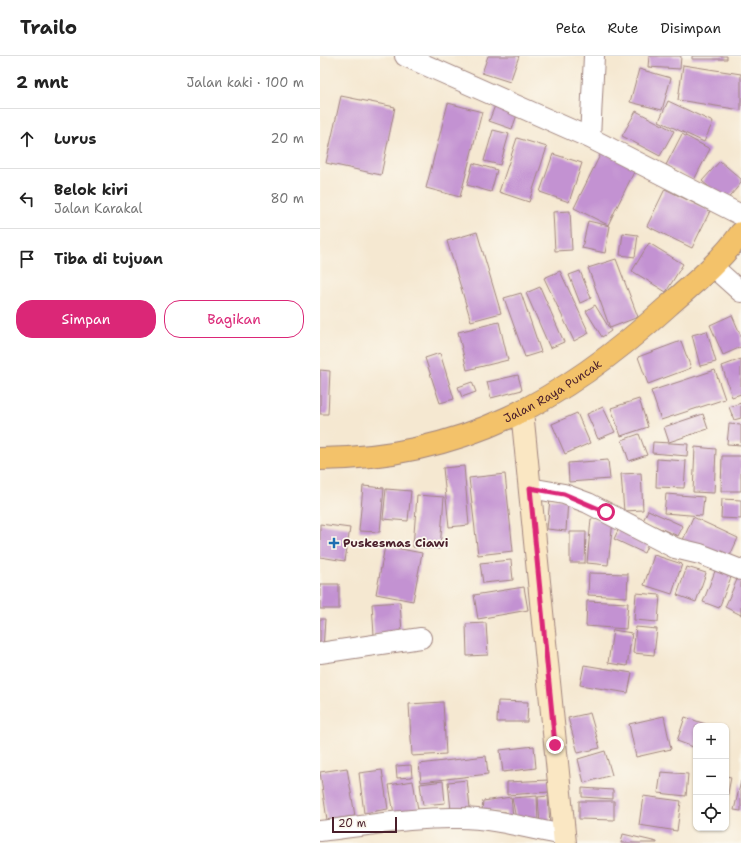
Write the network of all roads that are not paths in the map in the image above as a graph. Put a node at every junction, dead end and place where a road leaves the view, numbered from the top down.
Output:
1 (406, 56) edge
2 (594, 56) edge
3 (590, 138) junction
4 (741, 215) edge
5 (741, 233) edge
6 (712, 266) junction
7 (741, 292) edge
8 (522, 411) junction
9 (320, 459) edge
10 (530, 488) junction
11 (741, 570) edge
12 (421, 638) dead end
13 (320, 653) edge
14 (320, 831) edge
15 (565, 839) edge

1 - 3 street
2 - 3 street
3 - 4 street
5 - 6 highway, Jalan Raya Puncak
6 - 7 street
6 - 8 highway, Jalan Raya Puncak
8 - 9 highway, Jalan Raya Puncak
8 - 10 main road
10 - 11 street
10 - 15 main road
12 - 13 street
14 - 15 street

